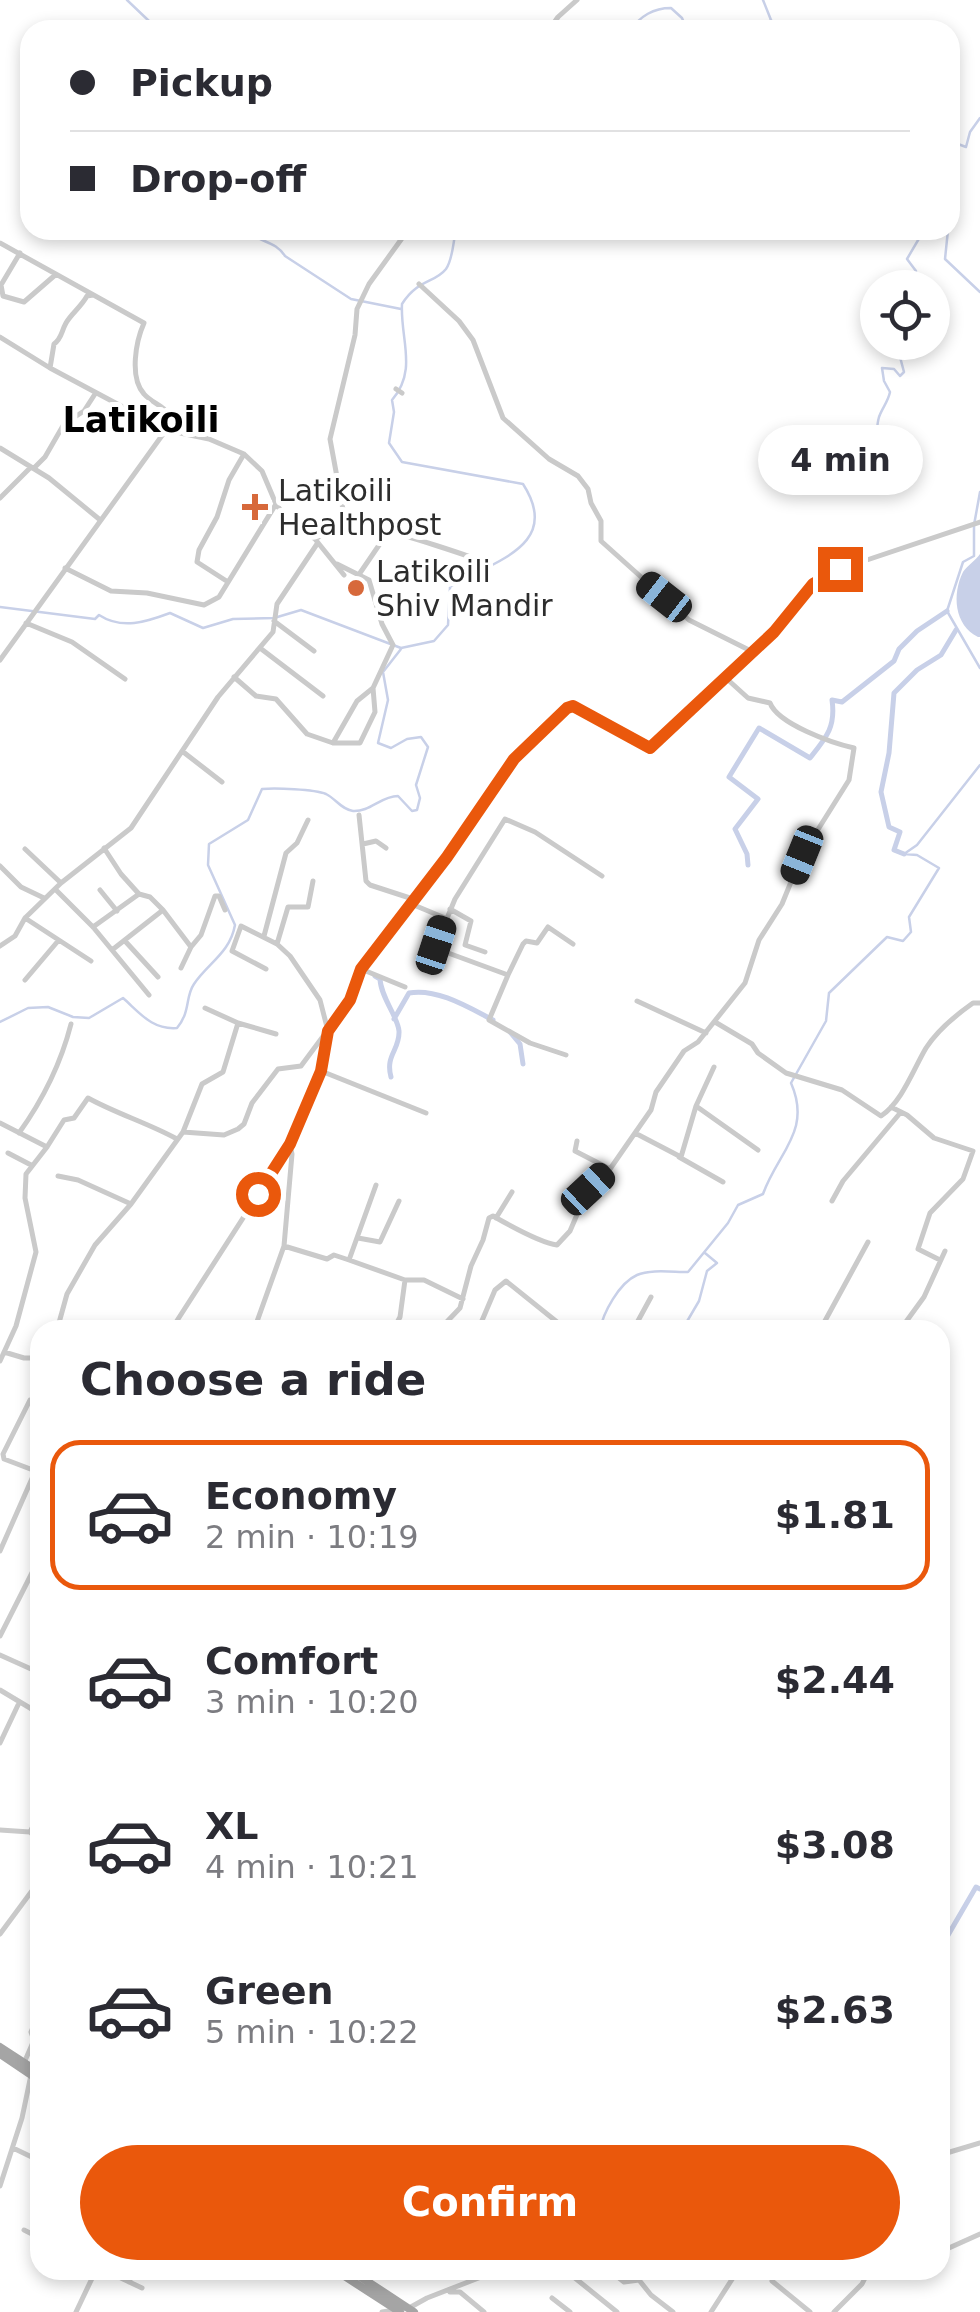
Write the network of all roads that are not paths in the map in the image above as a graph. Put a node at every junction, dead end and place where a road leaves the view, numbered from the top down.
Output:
1 (578, 0) edge
2 (555, 20) edge
3 (401, 240) edge
4 (0, 242) edge
5 (20, 253) junction
6 (54, 275) junction
7 (419, 284) dead end
8 (93, 294) junction
9 (0, 337) edge
10 (50, 368) junction
11 (95, 393) junction
12 (163, 428) junction
13 (0, 448) edge
14 (244, 454) junction
15 (32, 468) junction
16 (0, 498) edge
17 (276, 504) junction
18 (99, 520) junction
19 (980, 522) edge
20 (316, 542) junction
21 (482, 562) dead end
22 (334, 563) junction
23 (65, 568) junction
24 (360, 573) junction
25 (344, 575) dead end
26 (228, 582) junction
27 (274, 619) junction
28 (26, 622) junction
29 (260, 648) junction
30 (314, 651) dead end
31 (753, 652) junction
32 (0, 660) edge
33 (234, 676) junction
34 (125, 679) dead end
35 (726, 680) junction
36 (373, 688) junction
37 (323, 696) dead end
38 (332, 743) junction
39 (182, 751) junction
40 (222, 782) dead end
41 (359, 816) dead end
42 (308, 820) dead end
43 (363, 844) junction
44 (104, 848) junction
45 (386, 848) dead end
46 (25, 849) dead end
47 (0, 866) edge
48 (602, 876) dead end
49 (313, 881) dead end
50 (61, 883) junction
51 (55, 889) junction
52 (100, 890) dead end
53 (139, 894) junction
54 (44, 898) junction
55 (411, 901) junction
56 (450, 909) junction
57 (163, 910) junction
58 (225, 910) dead end
59 (118, 912) junction
60 (24, 918) junction
61 (445, 918) junction
62 (93, 926) junction
63 (264, 938) junction
64 (58, 941) junction
65 (125, 941) junction
66 (277, 944) junction
67 (573, 944) dead end
68 (0, 946) edge
69 (192, 946) junction
70 (112, 950) junction
71 (485, 952) dead end
72 (91, 960) dead end
73 (181, 968) dead end
74 (361, 969) junction
75 (266, 970) dead end
76 (508, 976) junction
77 (158, 977) dead end
78 (24, 980) dead end
79 (405, 988) dead end
80 (148, 995) dead end
81 (637, 1000) dead end
82 (980, 1003) edge
83 (205, 1008) dead end
84 (715, 1022) junction
85 (238, 1023) junction
86 (70, 1024) dead end
87 (328, 1031) junction
88 (706, 1033) junction
89 (276, 1034) dead end
90 (566, 1055) dead end
91 (714, 1067) dead end
92 (321, 1071) junction
93 (696, 1106) junction
94 (891, 1108) junction
95 (901, 1112) junction
96 (426, 1113) dead end
97 (0, 1124) edge
98 (183, 1132) junction
99 (635, 1133) junction
100 (19, 1134) junction
101 (177, 1139) junction
102 (577, 1141) dead end
103 (290, 1144) junction
104 (46, 1147) junction
105 (758, 1150) dead end
106 (8, 1152) dead end
107 (679, 1157) junction
108 (31, 1164) junction
109 (610, 1169) junction
110 (58, 1176) dead end
111 (722, 1182) dead end
112 (376, 1185) dead end
113 (512, 1192) dead end
114 (832, 1201) dead end
115 (399, 1202) dead end
116 (131, 1204) junction
117 (496, 1218) junction
118 (358, 1238) junction
119 (868, 1242) dead end
120 (284, 1246) junction
121 (945, 1252) dead end
122 (349, 1260) junction
123 (940, 1260) junction
124 (405, 1280) junction
125 (463, 1298) junction
126 (651, 1298) dead end
127 (60, 1320) edge
128 (177, 1320) edge
129 (258, 1320) edge
130 (398, 1320) edge
131 (449, 1320) edge
132 (482, 1320) edge
133 (554, 1320) edge
134 (639, 1320) edge
135 (825, 1320) edge
136 (908, 1320) edge
137 (4, 1352) junction
138 (30, 1358) edge
139 (0, 1361) edge
140 (30, 1400) edge
141 (30, 1469) edge
142 (30, 1483) edge
143 (0, 1552) edge
144 (30, 1577) edge
145 (0, 1636) edge
146 (0, 1656) edge
147 (30, 1669) edge
148 (0, 1690) edge
149 (18, 1704) junction
150 (30, 1709) edge
151 (0, 1743) edge
152 (0, 1830) edge
153 (30, 1832) edge
154 (30, 1894) edge
155 (0, 1934) edge
156 (30, 2046) edge
157 (0, 2051) edge
158 (19, 2062) junction
159 (30, 2071) edge
160 (30, 2097) edge
161 (980, 2143) edge
162 (13, 2148) junction
163 (950, 2152) edge
164 (30, 2156) edge
165 (0, 2186) edge
166 (24, 2230) dead end
167 (30, 2233) edge
168 (980, 2234) edge
169 (950, 2245) edge
170 (94, 2280) edge
171 (124, 2280) edge
172 (353, 2280) edge
173 (364, 2280) edge
174 (473, 2280) edge
175 (577, 2280) edge
176 (639, 2280) edge
177 (732, 2280) edge
178 (863, 2280) edge
179 (772, 2281) dead end
180 (129, 2282) joint
181 (142, 2288) dead end
182 (447, 2291) junction
183 (552, 2298) dead end
184 (405, 2310) edge
185 (76, 2312) edge
186 (382, 2312) edge
187 (484, 2312) edge
188 (569, 2312) edge
189 (617, 2312) edge
190 (672, 2312) edge
191 (711, 2312) edge
192 (810, 2312) edge
193 (834, 2312) edge

1 - 2 street
3 - 20 street
4 - 5 street
5 - 6 street
5 - 6 street
6 - 8 street
7 - 31 street
8 - 10 street
8 - 12 street
9 - 10 street
10 - 11 street
11 - 12 street
11 - 15 street
12 - 14 street
12 - 18 street
13 - 15 street
14 - 17 street
14 - 26 street
15 - 16 street
15 - 18 street
17 - 20 street
17 - 26 street
18 - 23 street
19 - 31 street
20 - 22 street
20 - 27 street
21 - 24 street
22 - 24 street
22 - 25 street
23 - 26 street
23 - 28 street
24 - 36 street
27 - 29 street
27 - 30 street
28 - 32 street
28 - 34 street
29 - 33 street
29 - 37 street
31 - 35 street
33 - 38 street
33 - 39 street
35 - 55 street
35 - 84 street
36 - 38 street
36 - 38 street
39 - 40 street
39 - 44 street
41 - 43 street
42 - 63 street
43 - 45 street
43 - 55 street
44 - 50 street
44 - 53 street
46 - 50 street
47 - 54 street
48 - 56 street
49 - 66 street
50 - 51 street
51 - 54 street
51 - 62 street
52 - 59 street
53 - 57 street
53 - 59 street
54 - 60 street
55 - 61 street
55 - 74 street
56 - 61 street
56 - 71 street
57 - 65 street
57 - 69 street
58 - 69 street
59 - 62 street
60 - 64 street
60 - 68 street
61 - 76 street
62 - 70 street
63 - 66 street
63 - 75 street
64 - 72 street
64 - 78 street
65 - 70 street
65 - 77 street
66 - 87 street
67 - 76 street
69 - 73 street
70 - 80 street
74 - 79 street
74 - 87 street
76 - 90 street
81 - 88 street
82 - 94 street
83 - 85 street
84 - 88 street
84 - 94 street
85 - 89 street
85 - 98 street
86 - 100 street
87 - 92 street
87 - 98 street
88 - 99 street
91 - 93 street
92 - 96 street
92 - 103 street
93 - 105 street
93 - 107 street
94 - 95 street
95 - 114 street
95 - 123 street
97 - 100 street
98 - 101 street
99 - 107 street
99 - 109 street
100 - 104 street
101 - 104 street
101 - 116 street
102 - 109 street
103 - 120 street
103 - 128 street
104 - 108 street
106 - 108 street
107 - 111 street
108 - 137 street
109 - 117 street
110 - 116 street
112 - 118 street
113 - 117 street
115 - 118 street
116 - 127 street
117 - 125 street
118 - 122 street
119 - 135 street
120 - 122 street
120 - 129 street
121 - 123 street
122 - 124 street
123 - 136 street
124 - 125 street
124 - 130 street
125 - 131 street
126 - 134 street
132 - 133 street
137 - 138 street
137 - 139 street
140 - 141 street
142 - 143 street
144 - 145 street
146 - 147 street
148 - 149 street
149 - 150 street
149 - 151 street
152 - 153 street
154 - 155 street
156 - 158 street
157 - 158 main road
158 - 159 main road
160 - 162 street
161 - 163 street
162 - 164 street
162 - 165 street
166 - 167 street
168 - 169 street
170 - 185 street
171 - 180 street
172 - 184 main road
173 - 184 main road
174 - 182 street
175 - 189 street
176 - 190 street
177 - 191 street
178 - 193 street
179 - 192 street
180 - 181 street
182 - 184 street
182 - 187 street
183 - 188 street
184 - 186 street

